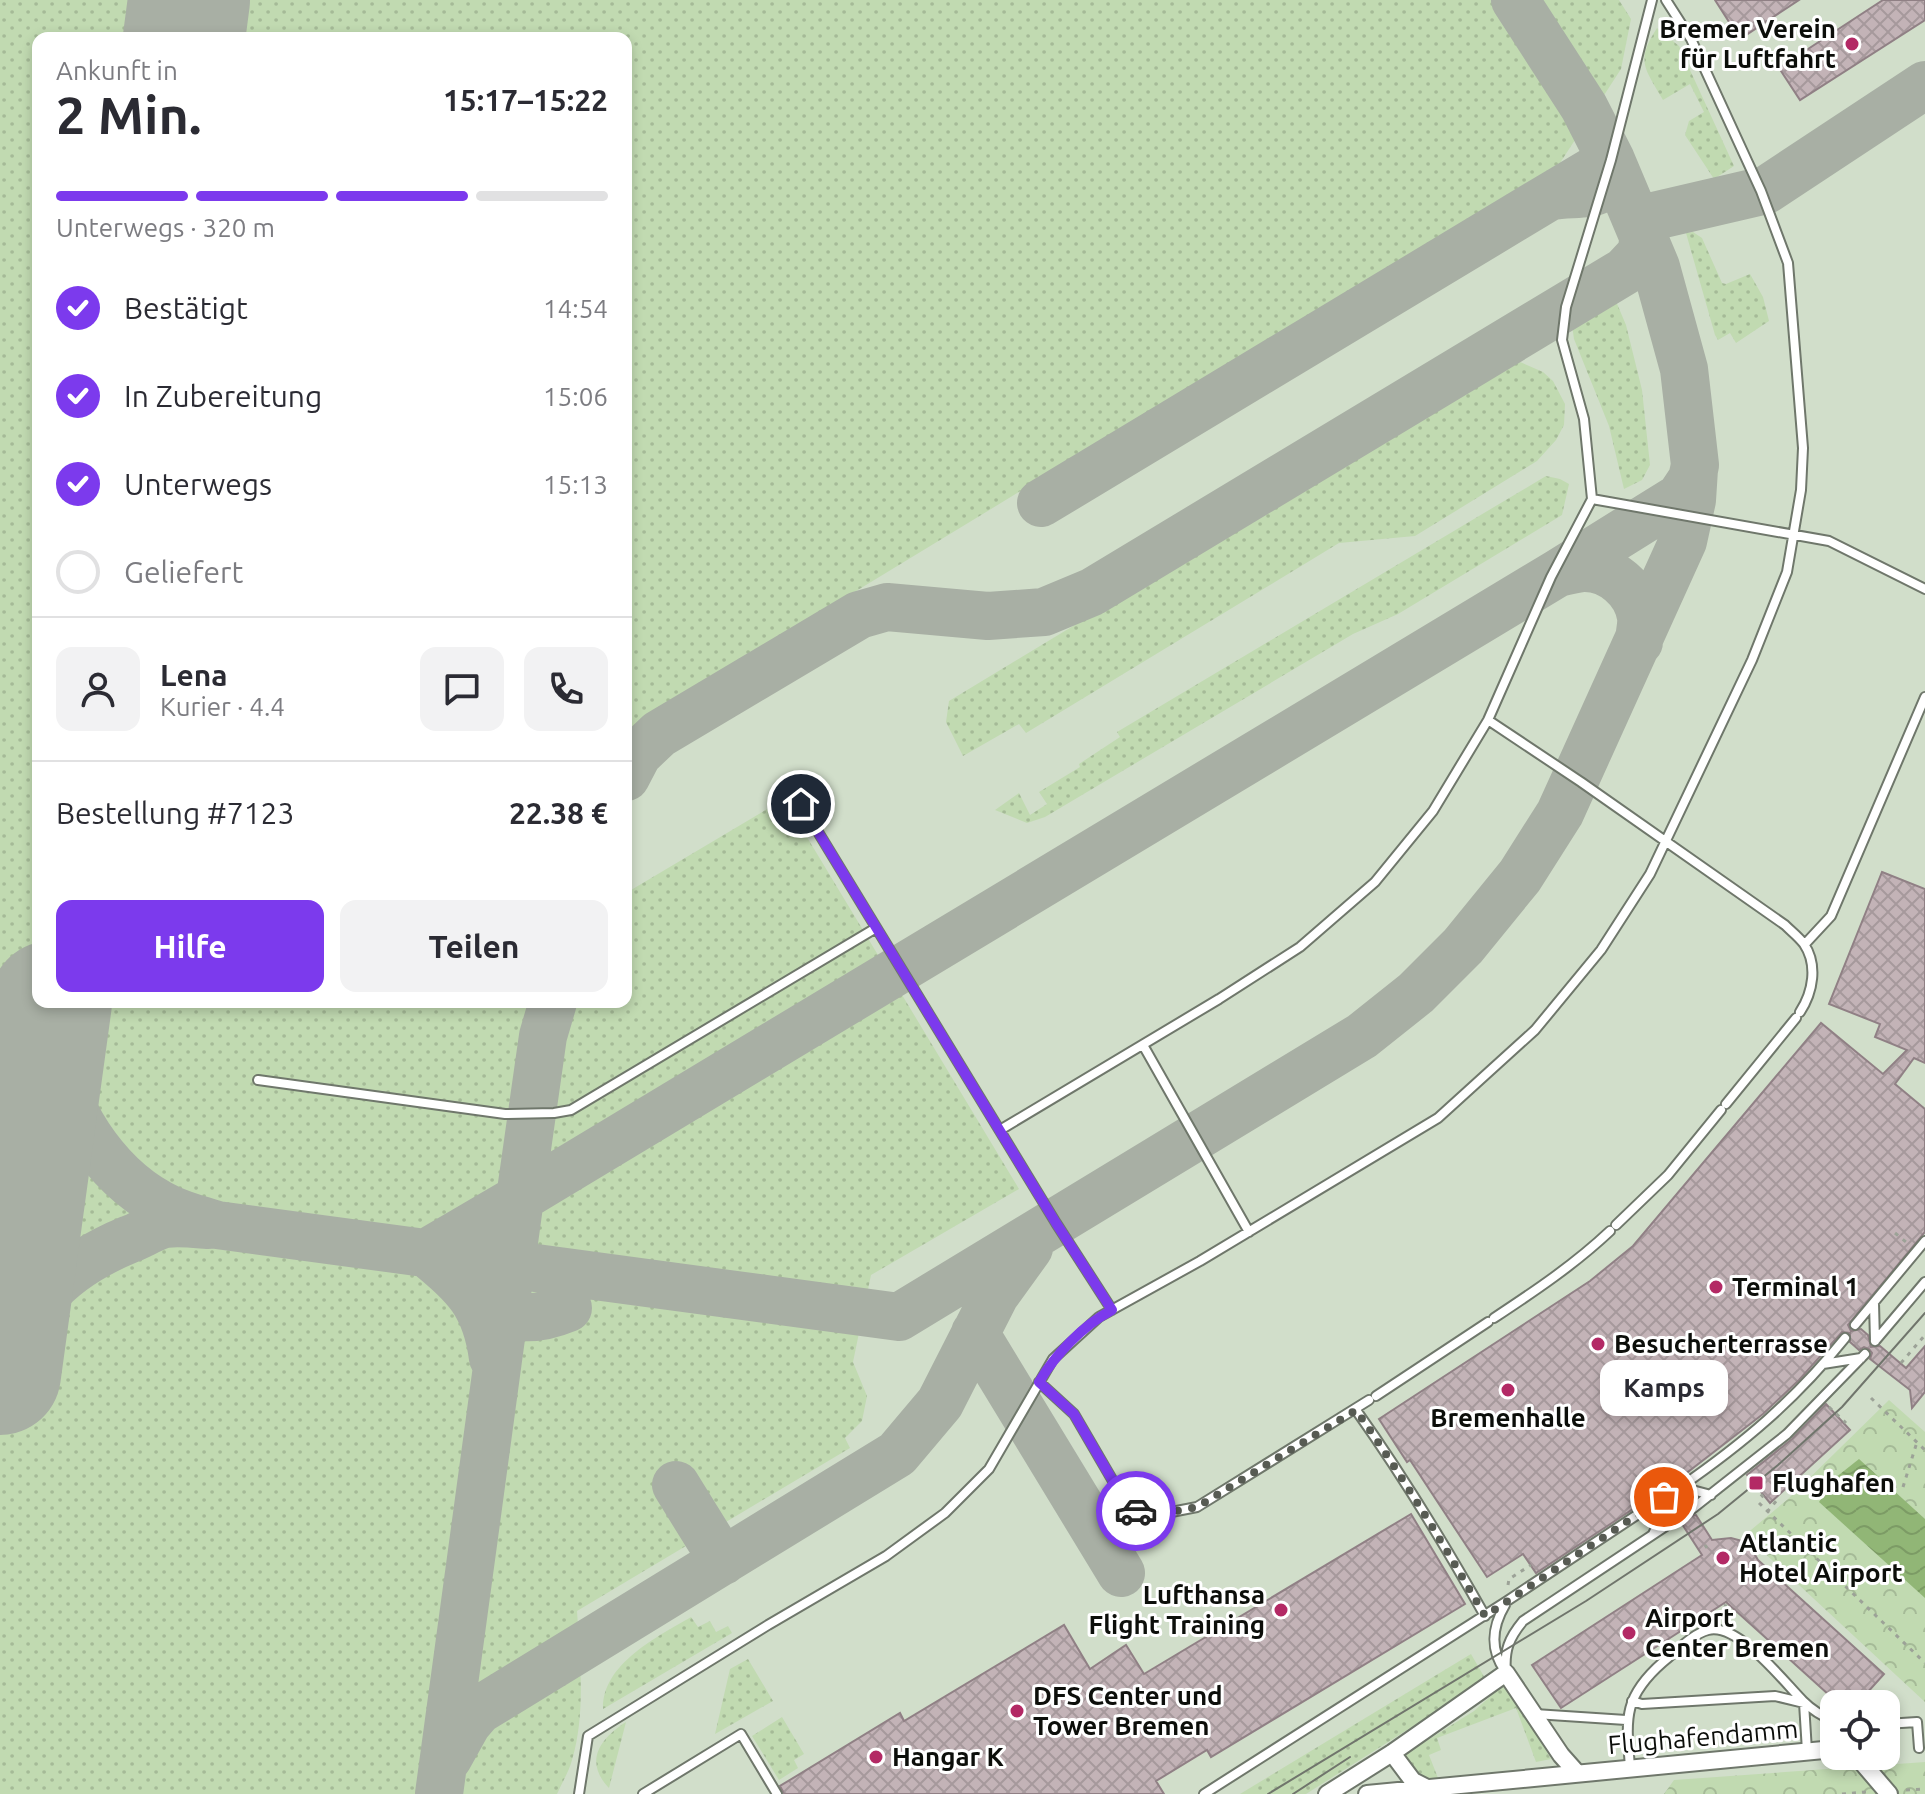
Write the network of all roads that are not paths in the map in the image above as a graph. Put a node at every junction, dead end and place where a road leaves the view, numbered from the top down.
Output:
1 (1652, 0) edge
2 (1666, 0) edge
3 (1592, 499) junction
4 (1795, 536) junction
5 (1925, 589) edge
6 (1925, 697) edge
7 (1488, 720) junction
8 (801, 804) dead end
9 (1666, 842) junction
10 (876, 928) junction
11 (1805, 944) junction
12 (1143, 1045) junction
13 (258, 1080) dead end
14 (1000, 1130) junction
15 (1249, 1232) junction
16 (1925, 1241) edge
17 (1925, 1282) edge
18 (1874, 1302) junction
19 (1112, 1310) junction
20 (1855, 1325) dead end
21 (1845, 1338) dead end
22 (1823, 1364) junction
23 (1039, 1382) junction
24 (1356, 1410) junction
25 (1711, 1495) junction
26 (1692, 1509) dead end
27 (1678, 1518) dead end
28 (1652, 1536) junction
29 (1507, 1601) junction
30 (1485, 1616) junction
31 (1506, 1673) junction
32 (1632, 1701) junction
33 (1804, 1703) junction
34 (1820, 1713) edge
35 (1535, 1714) junction
36 (1626, 1720) junction
37 (1900, 1723) edge
38 (1919, 1748) dead end
39 (1820, 1750) edge
40 (1807, 1751) junction
41 (1392, 1753) junction
42 (1630, 1767) junction
43 (1869, 1770) edge
44 (1577, 1773) junction
45 (1430, 1789) junction
46 (579, 1794) edge
47 (643, 1794) edge
48 (777, 1794) edge
49 (1204, 1794) edge
50 (1327, 1794) edge
51 (1367, 1794) edge
52 (1889, 1794) edge

1 - 3 lane
2 - 4 lane
3 - 4 lane
3 - 7 lane
4 - 5 lane
4 - 9 lane
6 - 11 lane
7 - 9 lane
7 - 12 lane
8 - 10 lane
9 - 11 lane
9 - 15 lane
10 - 13 lane
10 - 14 lane
11 - 24 lane
12 - 14 lane
12 - 15 lane
14 - 19 lane
15 - 19 lane
16 - 18 lane
17 - 18 lane
18 - 20 lane
19 - 23 lane
21 - 22 lane
22 - 25 lane
22 - 25 lane
23 - 24 lane
23 - 46 lane
24 - 30 lane
25 - 26 lane
27 - 28 lane
28 - 29 lane
28 - 31 lane
29 - 30 lane
29 - 31 lane
30 - 49 lane
31 - 35 street, Flughafendamm
31 - 41 street
32 - 33 lane
32 - 33 lane
32 - 36 lane
33 - 34 lane
33 - 40 lane
35 - 36 lane
35 - 44 street, Flughafendamm
36 - 42 lane
37 - 38 lane
39 - 40 street, Flughafendamm
40 - 42 street, Flughafendamm
41 - 45 street
41 - 50 street
42 - 44 street, Flughafendamm
43 - 52 street
44 - 45 street, Flughafendamm
45 - 51 street, Flughafendamm
47 - 48 lane

